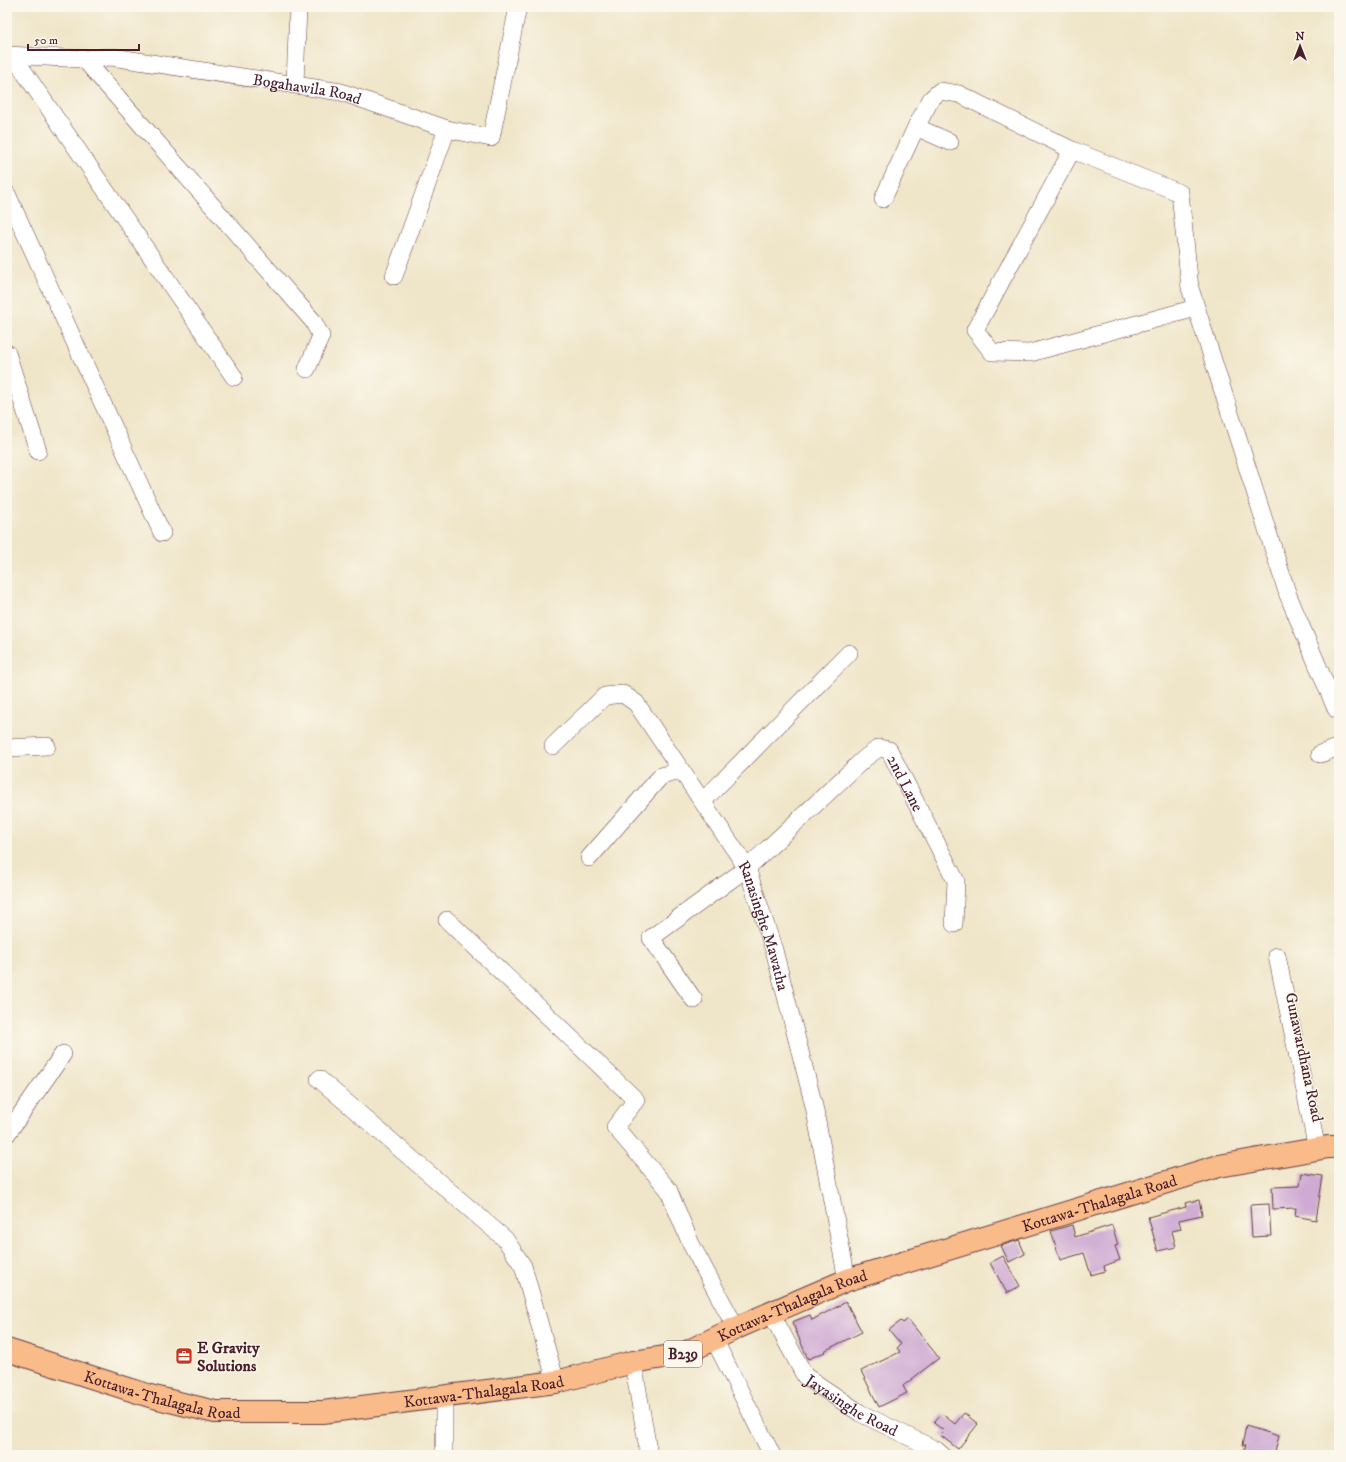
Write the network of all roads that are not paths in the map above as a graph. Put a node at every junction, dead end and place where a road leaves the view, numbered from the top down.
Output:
1 (298, 7) edge
2 (518, 7) edge
3 (10, 56) edge
4 (84, 58) junction
5 (295, 84) junction
6 (916, 127) junction
7 (447, 129) junction
8 (950, 142) dead end
9 (1072, 150) junction
10 (7, 194) edge
11 (883, 199) dead end
12 (394, 276) dead end
13 (1196, 308) junction
14 (7, 353) edge
15 (307, 369) dead end
16 (234, 377) dead end
17 (38, 451) dead end
18 (162, 533) dead end
19 (848, 653) dead end
20 (1339, 709) edge
21 (47, 746) dead end
22 (553, 746) dead end
23 (1339, 746) edge
24 (7, 748) edge
25 (1320, 754) dead end
26 (681, 771) junction
27 (703, 801) junction
28 (589, 858) dead end
29 (747, 868) junction
30 (447, 920) dead end
31 (954, 924) dead end
32 (1282, 961) dead end
33 (694, 1000) dead end
34 (63, 1054) dead end
35 (319, 1079) dead end
36 (7, 1134) edge
37 (1327, 1148) edge
38 (847, 1280) junction
39 (771, 1313) junction
40 (736, 1328) junction
41 (714, 1339) junction
42 (7, 1350) edge
43 (633, 1362) junction
44 (556, 1382) junction
45 (444, 1396) junction
46 (444, 1455) edge
47 (649, 1455) edge
48 (772, 1455) edge
49 (942, 1455) edge

1 - 5 street
2 - 7 street, Bogahawila Road
3 - 4 street, Bogahawila Road
3 - 16 street
4 - 5 street, Bogahawila Road
4 - 15 street
5 - 7 street, Bogahawila Road
6 - 8 street
6 - 9 street
6 - 11 street
7 - 12 street
9 - 13 street
9 - 13 street
10 - 18 street
13 - 20 street
14 - 17 street
19 - 27 street
21 - 24 street
22 - 26 street, Ranasinghe Mawatha
23 - 25 street
26 - 27 street, Ranasinghe Mawatha
26 - 28 street
27 - 29 street, Ranasinghe Mawatha
29 - 31 street, 2nd Lane
29 - 33 street
29 - 38 street, Ranasinghe Mawatha
30 - 40 street
32 - 37 street
34 - 36 street
35 - 44 street
37 - 38 main road, Kottawa-Thalagala Road / B239
38 - 39 main road, Kottawa-Thalagala Road / B239
39 - 40 main road, Kottawa-Thalagala Road / B239
39 - 49 street, Jayasinghe Road
40 - 41 main road, Kottawa-Thalagala Road / B239
41 - 43 main road, Kottawa-Thalagala Road / B239
41 - 48 street
42 - 45 main road, Kottawa-Thalagala Road / B239
43 - 44 main road, Kottawa-Thalagala Road / B239
43 - 47 street
44 - 45 main road, Kottawa-Thalagala Road / B239
45 - 46 street

